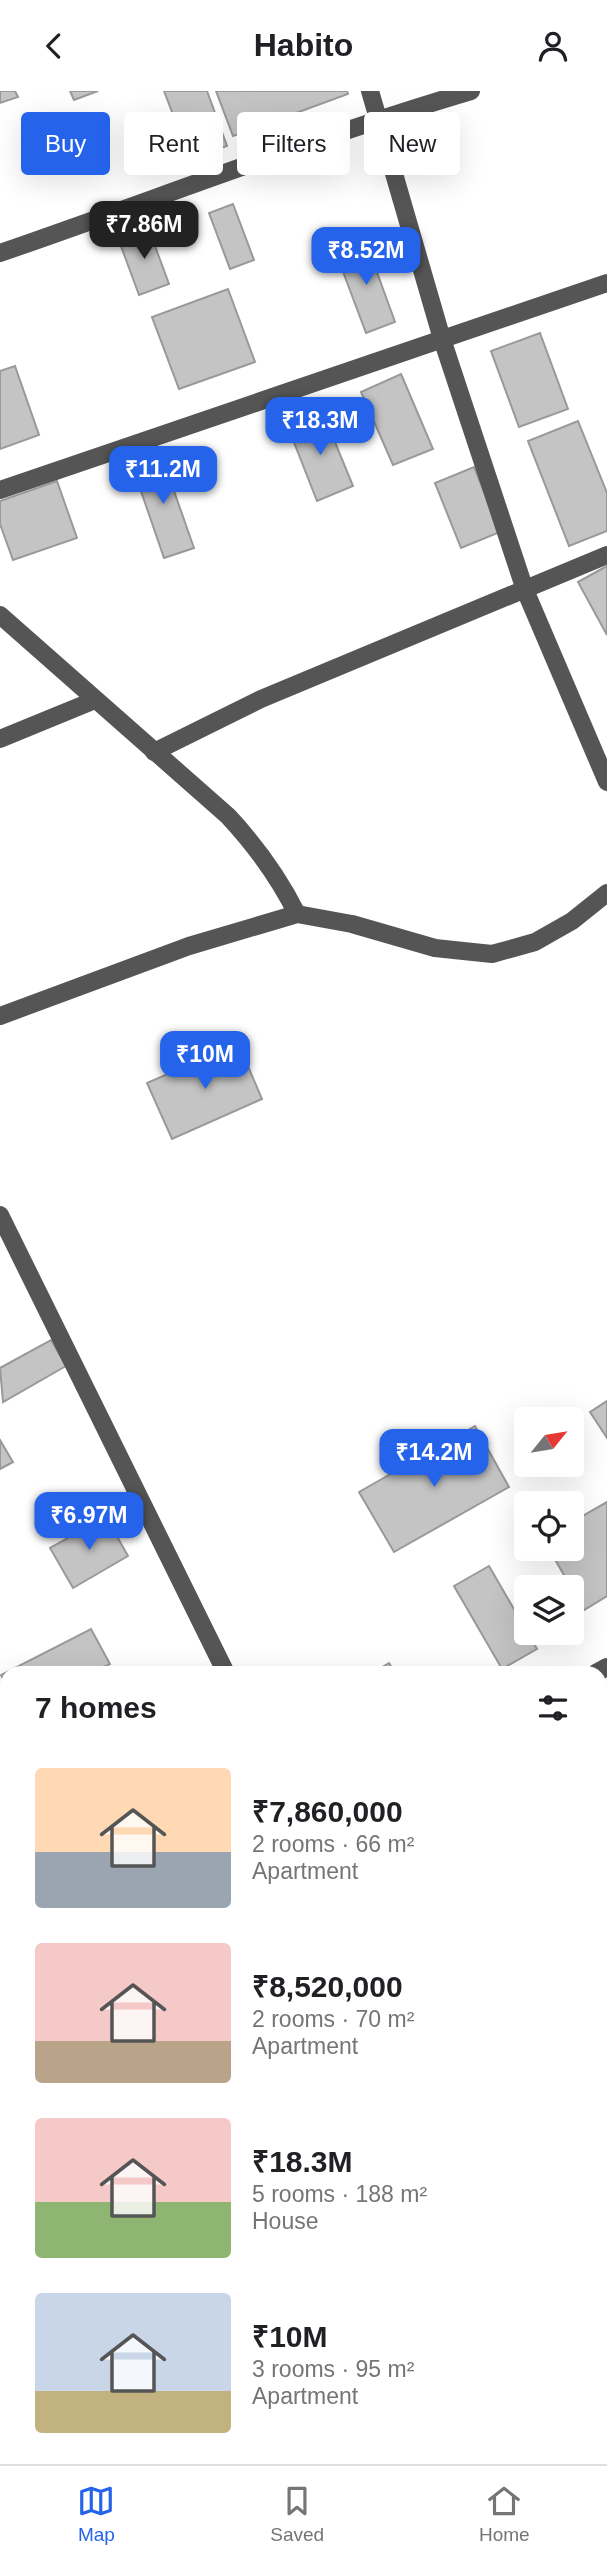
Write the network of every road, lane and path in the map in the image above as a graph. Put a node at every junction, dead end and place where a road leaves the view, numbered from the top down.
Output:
1 (370, 91) edge
2 (471, 91) edge
3 (376, 112) edge
4 (399, 112) edge
5 (364, 124) edge
6 (395, 175) edge
7 (0, 253) edge
8 (607, 283) edge
9 (442, 339) junction
10 (0, 490) edge
11 (607, 555) edge
12 (525, 590) junction
13 (0, 615) edge
14 (95, 700) junction
15 (0, 739) edge
16 (154, 752) junction
17 (607, 782) edge
18 (607, 893) edge
19 (297, 914) junction
20 (0, 1016) edge
21 (0, 1215) edge
22 (223, 1666) edge

1 - 3 street
2 - 4 street
5 - 7 street
6 - 9 street
8 - 9 street
9 - 10 street
9 - 12 street
11 - 12 street
12 - 16 street
12 - 17 street
13 - 14 street
14 - 15 street
14 - 16 street
16 - 19 street
18 - 19 street
19 - 20 street
21 - 22 street

